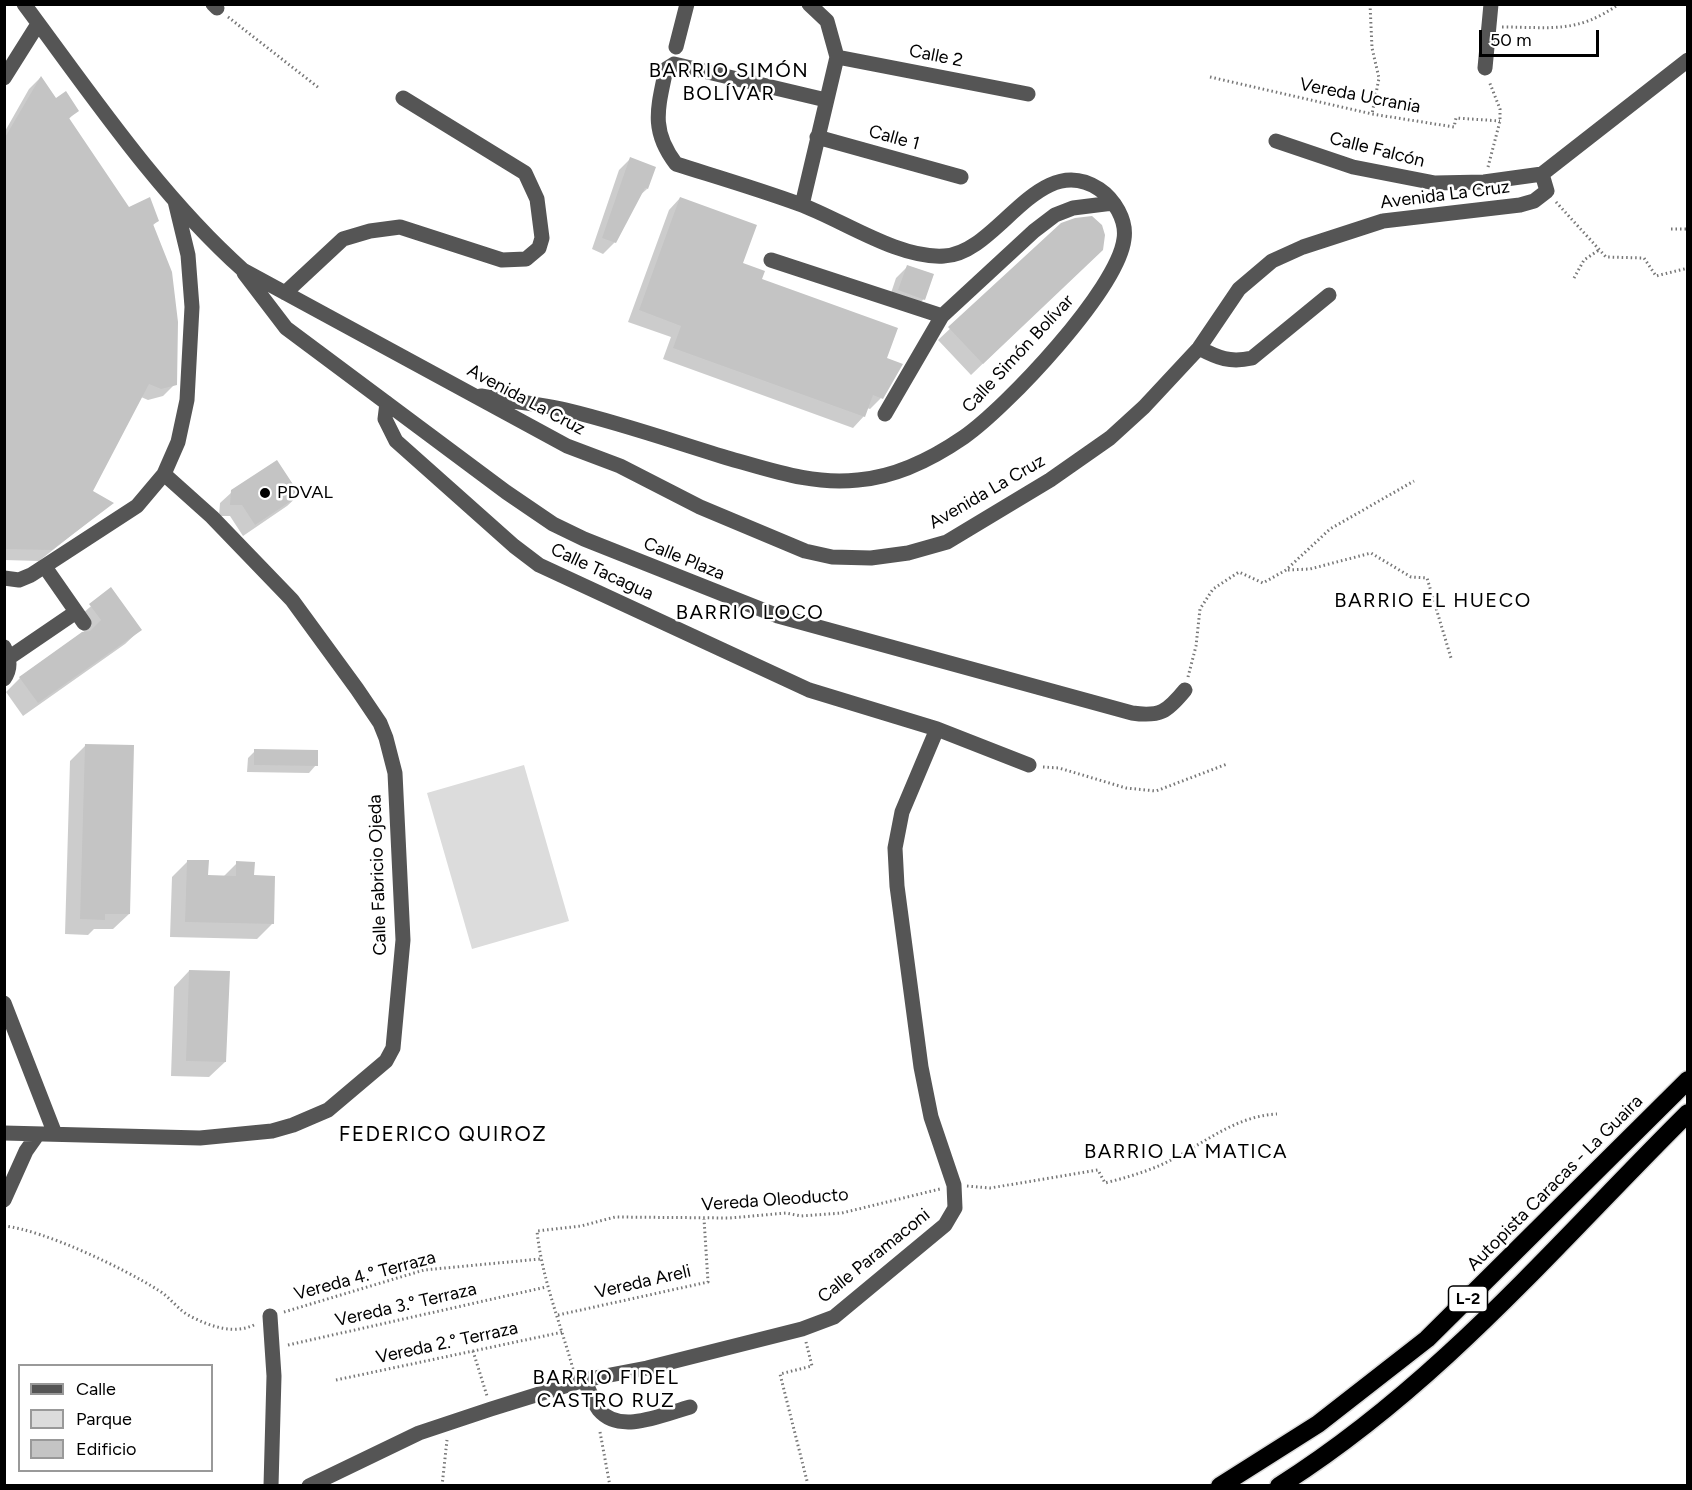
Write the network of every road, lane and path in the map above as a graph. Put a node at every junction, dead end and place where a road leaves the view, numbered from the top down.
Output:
1 (24, 4) edge
2 (687, 4) edge
3 (809, 4) edge
4 (1370, 4) edge
5 (1491, 4) edge
6 (1619, 4) edge
7 (215, 6) edge
8 (38, 24) junction
9 (1489, 27) junction
10 (676, 47) dead end
11 (837, 57) junction
12 (1688, 60) edge
13 (1485, 68) joint
14 (1667, 74) junction
15 (1688, 74) edge
16 (1210, 77) dead end
17 (4, 78) edge
18 (319, 88) dead end
19 (1028, 94) dead end
20 (404, 98) dead end
21 (826, 100) junction
22 (1372, 114) junction
23 (1500, 121) junction
24 (817, 137) junction
25 (1276, 141) dead end
26 (1542, 174) junction
27 (962, 177) dead end
28 (1484, 182) junction
29 (1547, 191) junction
30 (174, 198) junction
31 (1113, 203) junction
32 (802, 205) junction
33 (1671, 229) dead end
34 (1688, 229) edge
35 (1599, 250) junction
36 (771, 260) dead end
37 (1688, 268) edge
38 (243, 270) junction
39 (1574, 278) dead end
40 (285, 293) junction
41 (1329, 295) dead end
42 (942, 316) junction
43 (1198, 348) junction
44 (470, 394) junction
45 (387, 403) junction
46 (885, 414) dead end
47 (164, 474) junction
48 (1414, 481) dead end
49 (45, 567) junction
50 (1286, 570) junction
51 (4, 578) edge
52 (7, 652) edge
53 (1451, 658) dead end
54 (4, 679) edge
55 (1185, 690) joint
56 (937, 729) junction
57 (1227, 764) dead end
58 (1029, 765) joint
59 (4, 1003) edge
60 (1688, 1080) edge
61 (1688, 1113) edge
62 (1277, 1114) dead end
63 (4, 1133) edge
64 (38, 1134) junction
65 (55, 1134) junction
66 (954, 1185) junction
67 (4, 1200) edge
68 (704, 1219) junction
69 (4, 1226) edge
70 (540, 1259) junction
71 (546, 1287) junction
72 (558, 1315) junction
73 (270, 1316) junction
74 (802, 1329) junction
75 (563, 1332) junction
76 (272, 1349) junction
77 (473, 1351) junction
78 (336, 1380) dead end
79 (580, 1381) junction
80 (690, 1407) dead end
81 (491, 1409) junction
82 (598, 1409) junction
83 (448, 1423) junction
84 (807, 1481) dead end
85 (271, 1485) edge
86 (309, 1485) edge
87 (442, 1485) edge
88 (610, 1485) edge
89 (1220, 1485) edge
90 (1279, 1485) edge

1 - 8 street, Avenida La Cruz
2 - 10 street
3 - 11 street
4 - 22 path
5 - 9 street
6 - 9 path
7 - 18 path
8 - 17 street
8 - 30 street, Avenida La Cruz
9 - 13 street
11 - 19 street, Calle 2
11 - 21 street
12 - 14 street
13 - 23 path
14 - 15 street
14 - 26 street
16 - 22 path, Vereda Ucrania
20 - 40 street
21 - 24 street
21 - 32 street
22 - 23 path, Vereda Ucrania
23 - 28 path
24 - 27 street, Calle 1
24 - 32 street
25 - 28 street, Calle Falcón
26 - 28 street, Calle Falcón
26 - 29 street
29 - 35 path
29 - 43 street, Avenida La Cruz
30 - 38 street, Avenida La Cruz
30 - 47 street
31 - 32 street
31 - 42 street
31 - 44 street, Calle Simón Bolívar
33 - 34 path
35 - 37 path
35 - 39 path
36 - 42 street
38 - 40 street, Avenida La Cruz
38 - 45 street, Calle Plaza
40 - 44 street, Avenida La Cruz
41 - 43 street
42 - 46 street
43 - 44 street, Avenida La Cruz
45 - 55 street, Calle Plaza
45 - 56 street, Calle Tacagua
47 - 49 street
47 - 65 street, Calle Fabricio Ojeda
48 - 50 path
49 - 51 street
49 - 52 street
50 - 53 path
50 - 55 path
52 - 54 street
56 - 58 street, Calle Tacagua
56 - 66 street, Calle Paramaconi
57 - 58 path
59 - 65 street
60 - 89 highway, Autopista Caracas - La Guaira / L-2
61 - 90 highway, L-2
62 - 66 path, Vereda Oleoducto
63 - 64 street, Calle Fabricio Ojeda
64 - 65 street, Calle Fabricio Ojeda
64 - 67 street
66 - 68 path, Vereda Oleoducto
66 - 74 street, Calle Paramaconi
68 - 70 path, Vereda Oleoducto
68 - 72 path, Vereda Areli
69 - 73 path, Vereda 4.° Terraza
70 - 71 path
70 - 73 path, Vereda 4.° Terraza
71 - 72 path
71 - 76 path, Vereda 3.° Terraza
72 - 75 path
73 - 76 street
74 - 79 street, Calle Paramaconi
74 - 84 path
75 - 77 path, Vereda 2.° Terraza
75 - 79 path
76 - 85 street
77 - 78 path, Vereda 2.° Terraza
77 - 81 path
79 - 81 street, Calle Paramaconi
79 - 82 street
80 - 82 street
81 - 83 street, Calle Paramaconi
82 - 88 path
83 - 86 street, Calle Paramaconi
83 - 87 path

